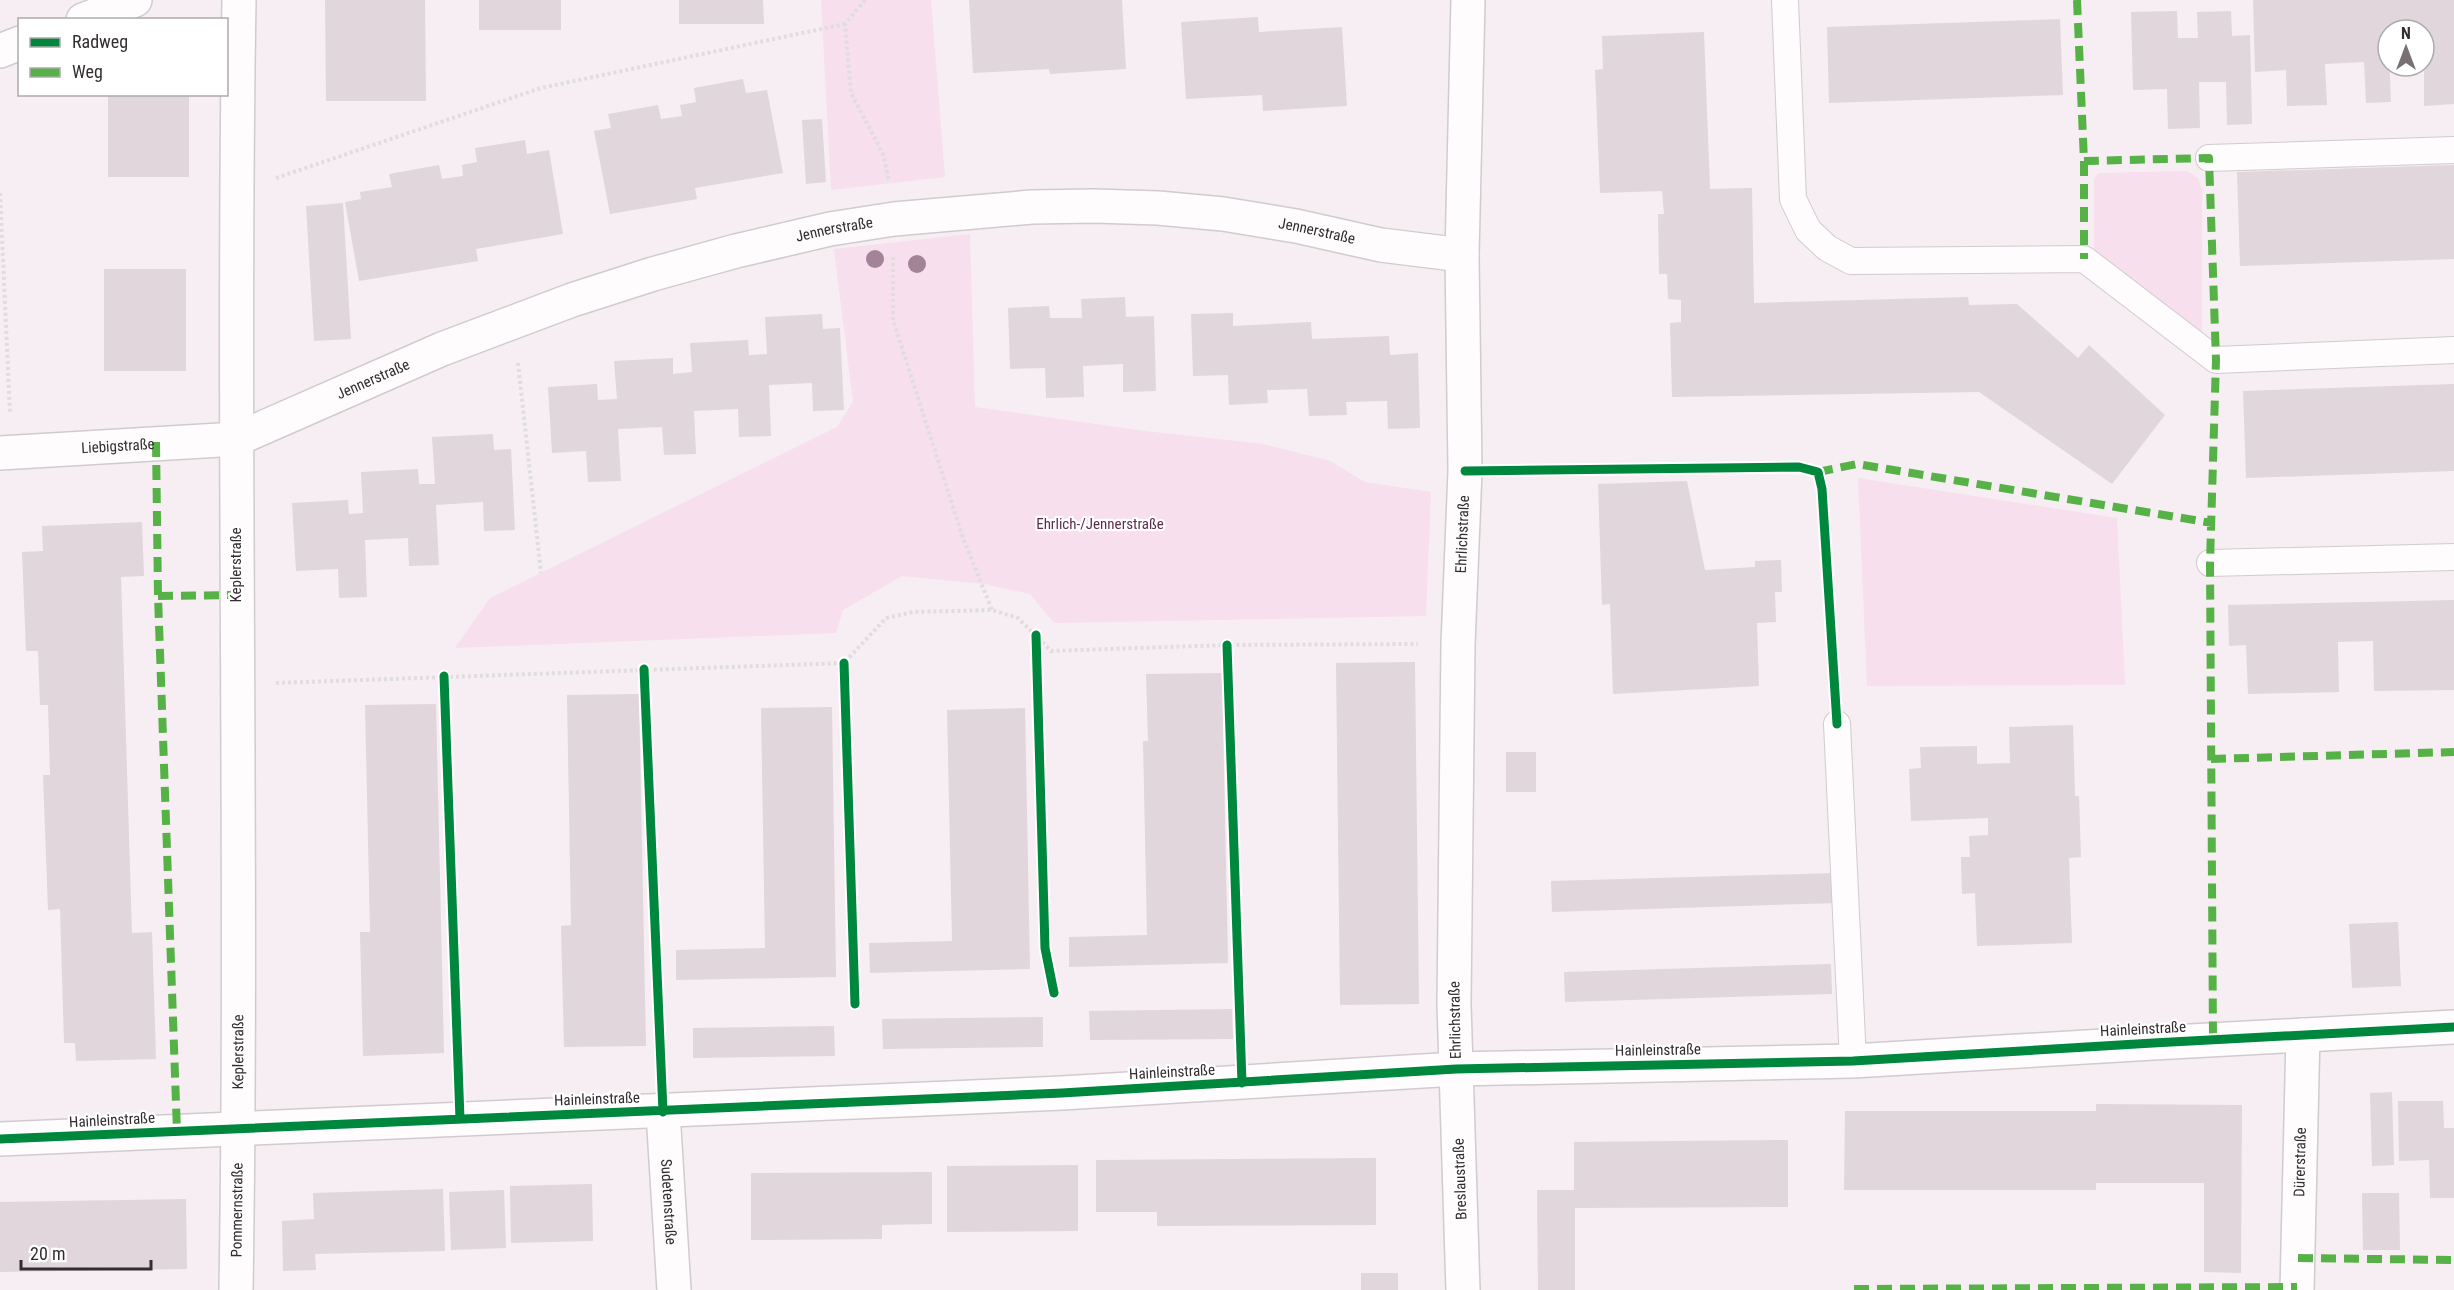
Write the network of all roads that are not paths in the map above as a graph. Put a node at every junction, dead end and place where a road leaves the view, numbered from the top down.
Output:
1 (135, 0) edge
2 (239, 0) edge
3 (1468, 0) edge
4 (1785, 0) edge
5 (88, 18) edge
6 (18, 44) edge
7 (0, 51) edge
8 (2454, 150) edge
9 (2209, 158) dead end
10 (1462, 255) junction
11 (2454, 350) edge
12 (237, 439) junction
13 (6, 453) edge
14 (2454, 557) edge
15 (2211, 562) dead end
16 (1837, 724) dead end
17 (2454, 1027) edge
18 (2303, 1035) junction
19 (1853, 1061) junction
20 (1456, 1069) junction
21 (663, 1112) junction
22 (238, 1130) junction
23 (0, 1139) edge
24 (236, 1290) edge
25 (674, 1290) edge
26 (1463, 1290) edge
27 (2297, 1290) edge

1 - 5 street
2 - 12 street, Keplerstraße
3 - 10 street, Ehrlichstraße
4 - 11 lane
6 - 7 street
8 - 9 lane
10 - 12 street, Jennerstraße
10 - 20 street, Ehrlichstraße
12 - 13 street, Liebigstraße
12 - 22 street, Keplerstraße
14 - 15 lane
16 - 19 lane
17 - 18 street, Hainleinstraße
18 - 19 street, Hainleinstraße
18 - 27 street, Dürerstraße
19 - 20 street, Hainleinstraße
20 - 21 street, Hainleinstraße
20 - 26 street, Breslaustraße
21 - 22 street, Hainleinstraße
21 - 25 street, Sudetenstraße
22 - 23 street, Hainleinstraße
22 - 24 street, Pommernstraße

